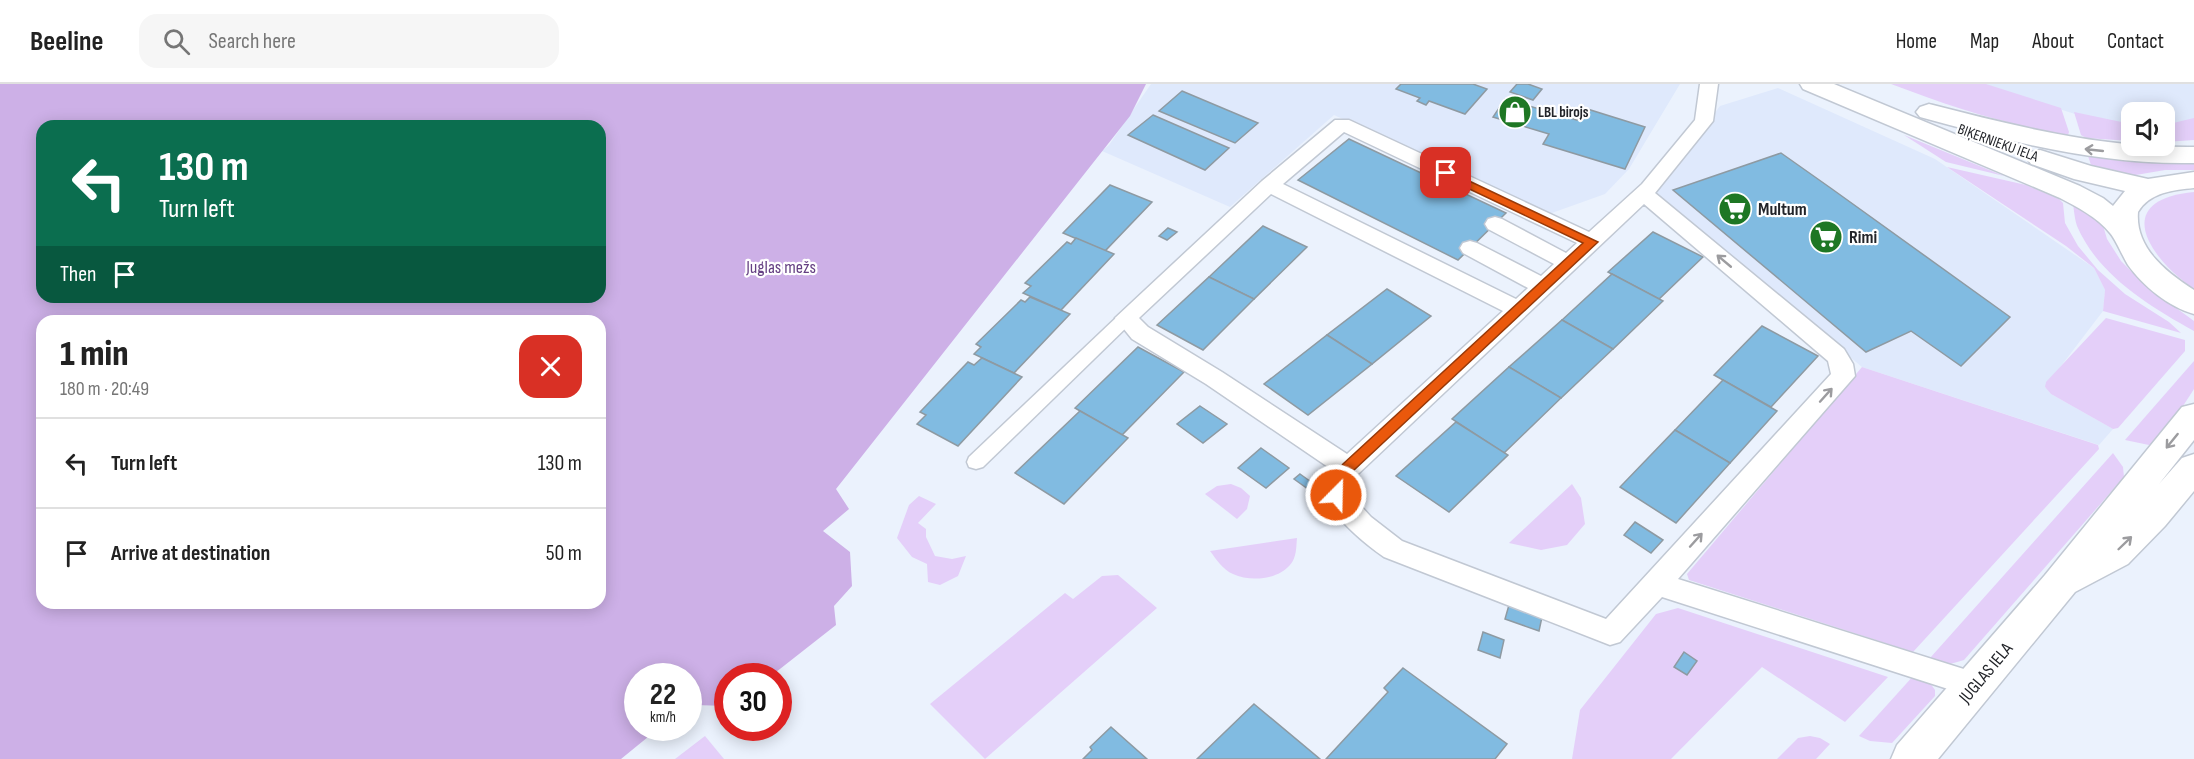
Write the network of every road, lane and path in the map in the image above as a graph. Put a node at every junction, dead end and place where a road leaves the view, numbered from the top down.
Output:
1 (1708, 84) edge
2 (1812, 84) edge
3 (1854, 84) edge
4 (1926, 121) junction
5 (2194, 154) edge
6 (2194, 180) edge
7 (1269, 185) junction
8 (2148, 188) junction
9 (1643, 193) junction
10 (2124, 220) junction
11 (1495, 224) dead end
12 (1592, 242) junction
13 (1470, 248) dead end
14 (1569, 263) junction
15 (1543, 287) junction
16 (2194, 304) edge
17 (1517, 309) junction
18 (1126, 318) junction
19 (2194, 416) edge
20 (976, 462) dead end
21 (2194, 467) edge
22 (1348, 468) junction
23 (1657, 584) junction
24 (2058, 586) junction
25 (1976, 685) junction
26 (1912, 759) edge

1 - 9 street
2 - 4 main road, BIĶERNIEKU IELA
3 - 4 main road, BIĶERNIEKU IELA
5 -> 4 main road
4 - 8 main road, BIĶERNIEKU IELA
4 - 10 main road, BIĶERNIEKU IELA
6 - 8 main road
7 - 12 street
7 - 17 street
7 - 18 street
8 - 10 main road
9 - 12 street
23 -> 9 street
10 - 16 main road
11 - 14 street
12 - 14 street
13 - 15 street
14 - 15 street
15 - 17 street
17 - 22 street
18 - 20 street
18 - 22 street
19 -> 24 main road, JUGLAS IELA
24 -> 21 main road, JUGLAS IELA
22 - 23 street
23 - 25 street
24 - 25 main road, JUGLAS IELA
25 - 26 main road, JUGLAS IELA

